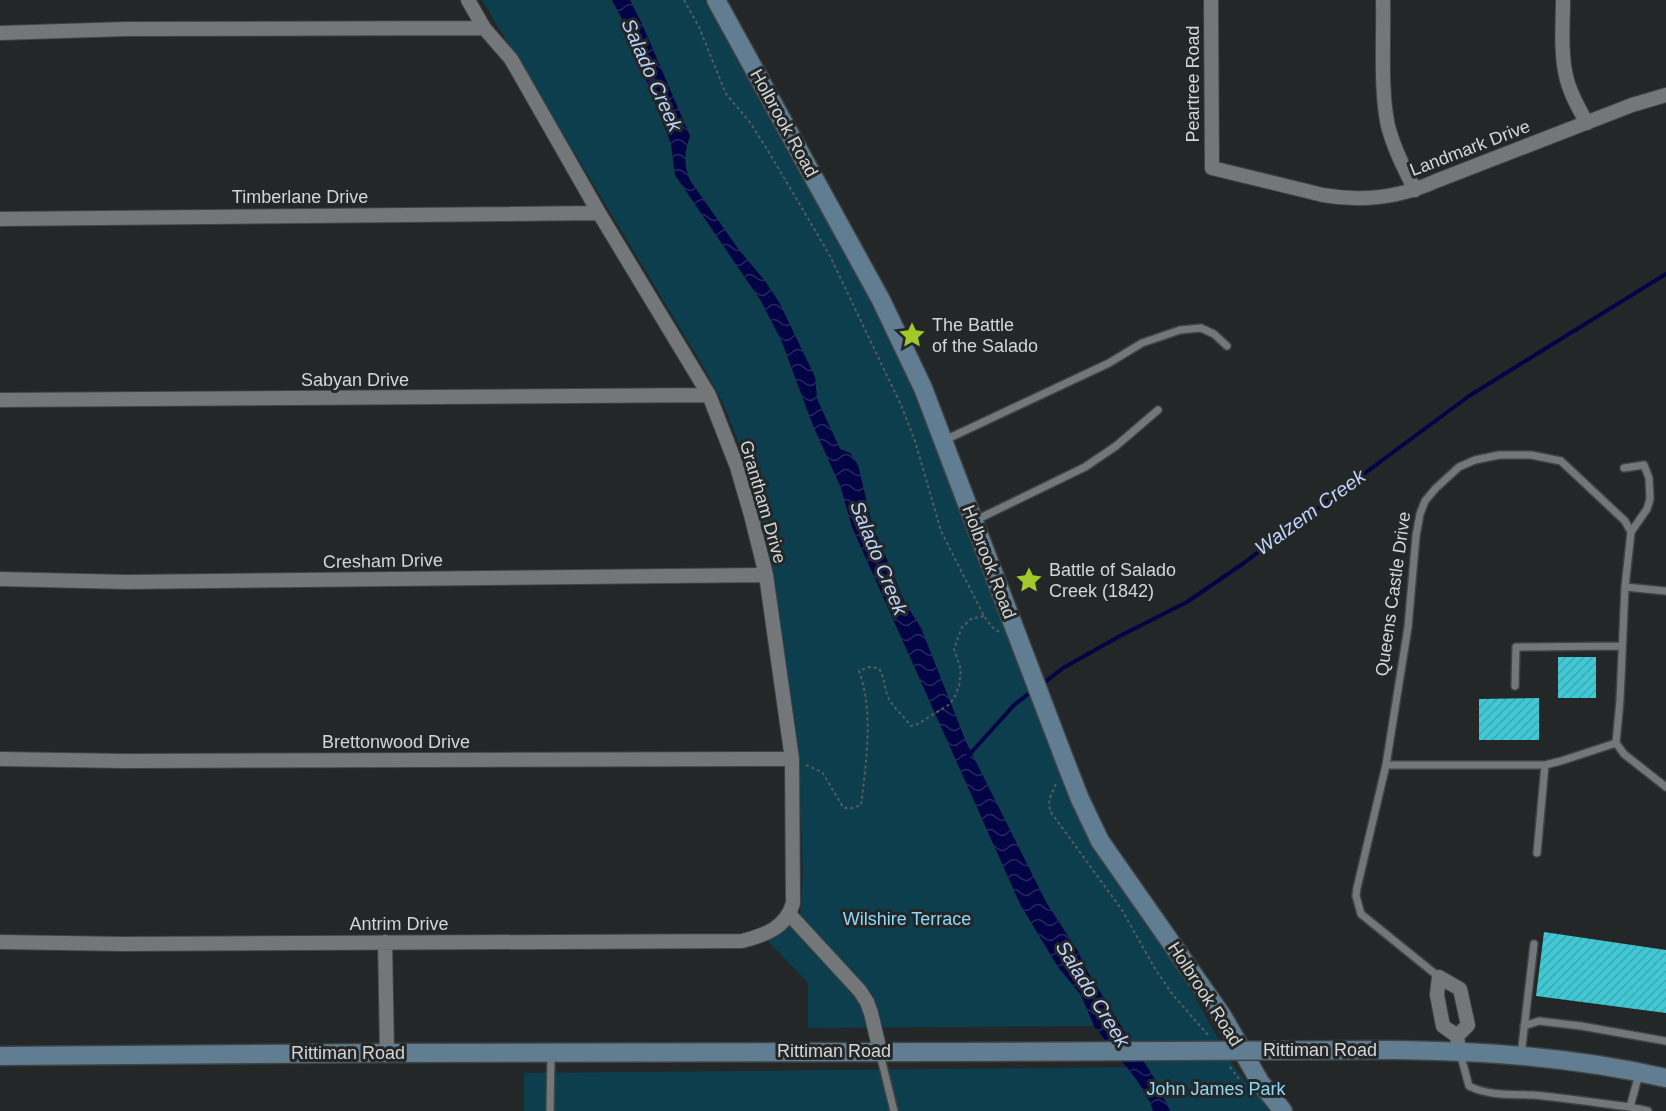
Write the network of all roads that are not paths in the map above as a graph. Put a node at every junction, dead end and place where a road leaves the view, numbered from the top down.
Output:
1 (468, 0) edge
2 (716, 0) edge
3 (1211, 0) edge
4 (1383, 0) edge
5 (1563, 0) edge
6 (484, 28) junction
7 (0, 33) edge
8 (1666, 95) edge
9 (1587, 123) junction
10 (1212, 168) joint
11 (1415, 190) junction
12 (599, 213) junction
13 (0, 219) edge
14 (1227, 346) dead end
15 (710, 395) junction
16 (0, 400) edge
17 (1158, 410) dead end
18 (943, 441) junction
19 (1624, 468) dead end
20 (974, 522) junction
21 (1631, 532) junction
22 (766, 575) junction
23 (0, 579) edge
24 (1624, 587) junction
25 (1666, 591) edge
26 (1622, 646) junction
27 (1515, 686) dead end
28 (1616, 743) junction
29 (0, 759) edge
30 (792, 759) junction
31 (1386, 765) junction
32 (1545, 765) junction
33 (1666, 788) edge
34 (1537, 852) dead end
35 (790, 915) junction
36 (0, 942) edge
37 (386, 942) junction
38 (1534, 944) dead end
39 (1439, 977) junction
40 (1524, 1026) junction
41 (1666, 1041) edge
42 (1458, 1044) junction
43 (880, 1051) junction
44 (550, 1052) junction
45 (387, 1053) junction
46 (1521, 1055) junction
47 (0, 1056) edge
48 (1640, 1071) junction
49 (1666, 1078) edge
50 (1630, 1107) junction
51 (550, 1111) edge
52 (894, 1111) edge
53 (1283, 1111) edge
54 (1648, 1111) edge

1 - 6 street, Grantham Drive
2 - 18 main road, Holbrook Road
3 - 10 street, Peartree Road
4 - 11 street
5 - 9 street
6 - 7 street
6 - 12 street, Grantham Drive
8 - 9 street, Landmark Drive
9 - 11 street, Landmark Drive
10 - 11 street, Landmark Drive
12 - 13 street, Timberlane Drive
12 - 15 street, Grantham Drive
14 - 18 lane
15 - 16 street, Sabyan Drive
15 - 22 street, Grantham Drive
17 - 20 lane
18 - 20 main road, Holbrook Road
19 - 21 lane
20 - 53 main road, Holbrook Road
21 - 24 lane
21 - 31 lane, Queens Castle Drive
22 - 23 street, Cresham Drive
22 - 30 street, Grantham Drive
24 - 25 lane
24 - 26 lane
26 - 27 lane
26 - 28 lane
28 - 32 lane
28 - 33 lane
29 - 30 street, Brettonwood Drive
30 - 35 street, Grantham Drive
31 - 32 lane
31 - 39 lane, Queens Castle Drive
32 - 34 lane
35 - 37 street, Antrim Drive
35 - 43 street
36 - 37 street, Antrim Drive
37 - 45 street
38 - 40 lane
39 - 42 street
39 - 42 street, Queens Castle Drive
40 - 41 lane
40 - 46 lane
42 - 43 main road, Rittiman Road, bridge
42 - 46 main road, Rittiman Road
42 - 50 lane
43 - 44 main road, Rittiman Road
43 - 52 lane
44 - 45 main road, Rittiman Road
44 - 51 lane
45 - 47 main road, Rittiman Road
46 - 48 main road, Rittiman Road
48 - 49 main road, Rittiman Road
48 - 50 lane
50 - 54 lane

